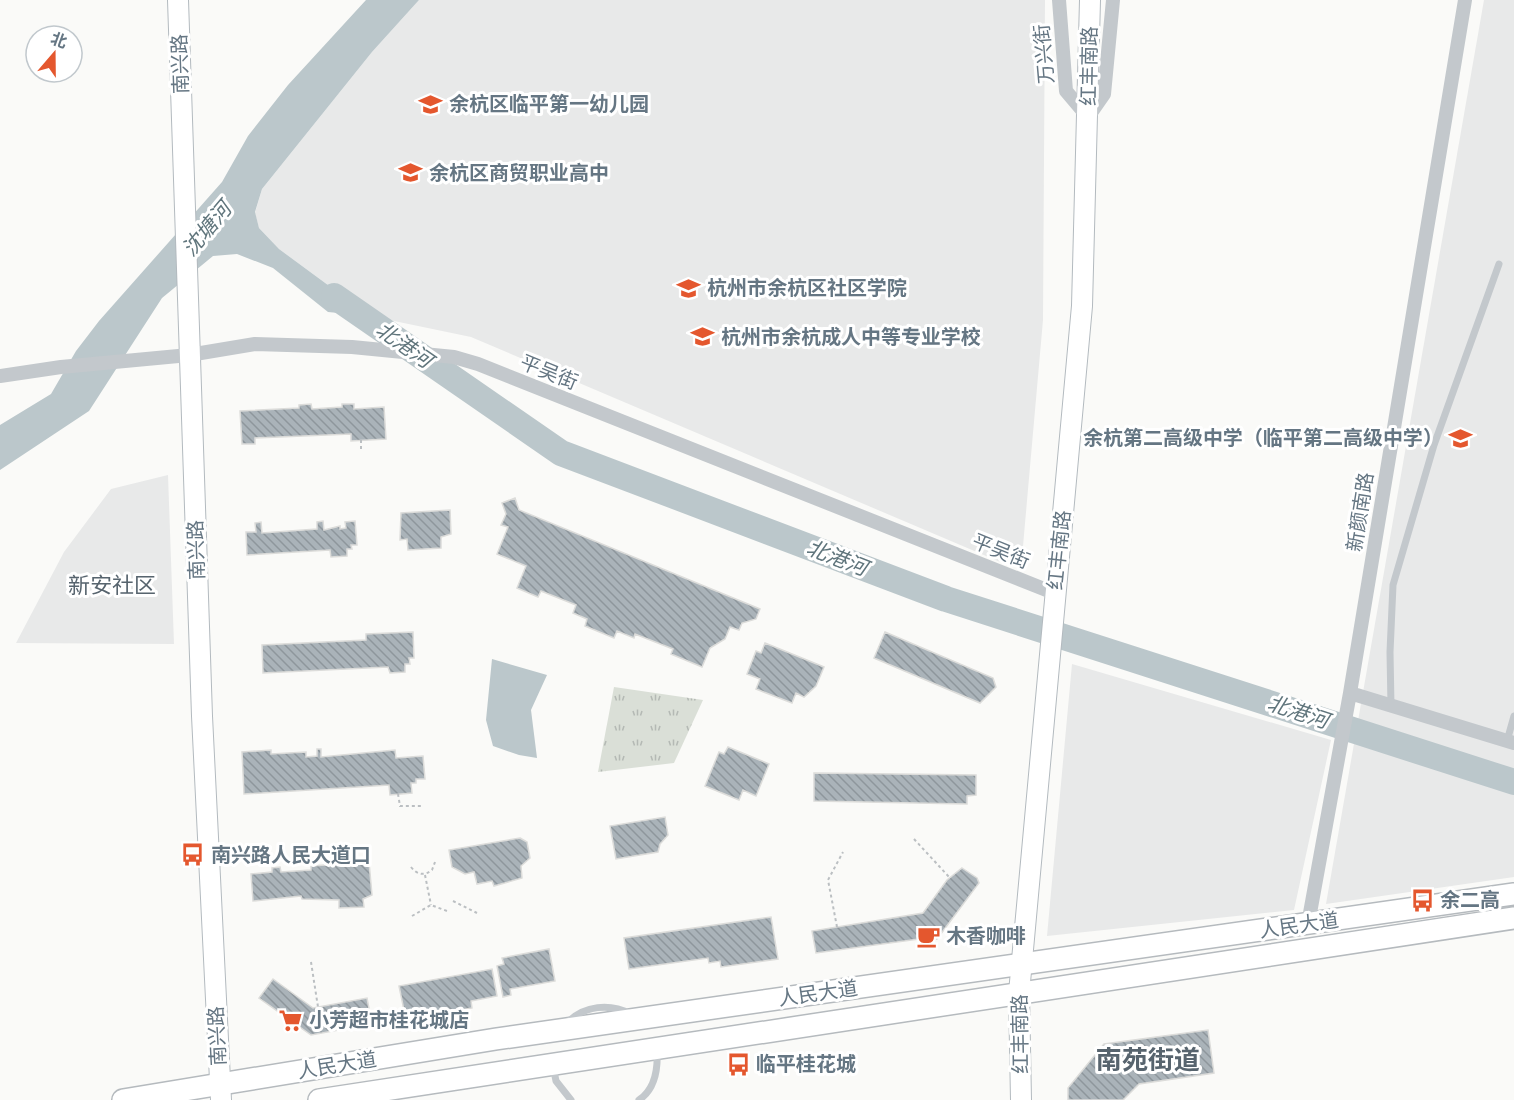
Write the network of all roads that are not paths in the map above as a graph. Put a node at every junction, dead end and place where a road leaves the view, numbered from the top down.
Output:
1 (178, 0) edge
2 (1059, 0) edge
3 (1090, 0) edge
4 (1113, 0) edge
5 (1465, 0) edge
6 (1088, 117) junction
7 (1499, 264) dead end
8 (189, 355) junction
9 (0, 376) edge
10 (1054, 593) junction
11 (1350, 694) junction
12 (1391, 706) junction
13 (1514, 716) edge
14 (1510, 742) edge
15 (1514, 894) edge
16 (1514, 918) edge
17 (1308, 924) junction
18 (1021, 964) junction
19 (1019, 993) junction
20 (638, 1018) dead end
21 (561, 1029) junction
22 (657, 1048) junction
23 (552, 1064) junction
24 (220, 1092) edge
25 (123, 1100) edge
26 (319, 1100) edge
27 (572, 1100) edge
28 (639, 1100) edge
29 (1021, 1100) edge

1 - 8 street, 南兴路
2 - 6 street, 万兴街
3 - 6 street, 红丰南路
4 - 6 street
5 - 11 street, 新颜南路
6 - 10 street, 红丰南路
7 - 12 lane
8 - 9 street, 平吴街
8 - 10 street, 平吴街
8 - 24 street, 南兴路
10 - 18 street, 红丰南路
11 - 12 street
11 - 17 street, 新颜南路
12 - 14 street
13 - 14 lane
15 - 17 main road, 人民大道
16 - 19 main road, 人民大道
17 - 18 main road, 人民大道
18 - 19 street, 红丰南路
18 - 21 main road, 人民大道
19 - 22 main road, 人民大道
19 - 29 street, 红丰南路
20 - 21 lane
21 - 24 main road, 人民大道
22 - 23 main road, 人民大道
22 - 28 lane
23 - 26 main road, 人民大道
23 - 27 lane
24 - 25 main road, 人民大道

